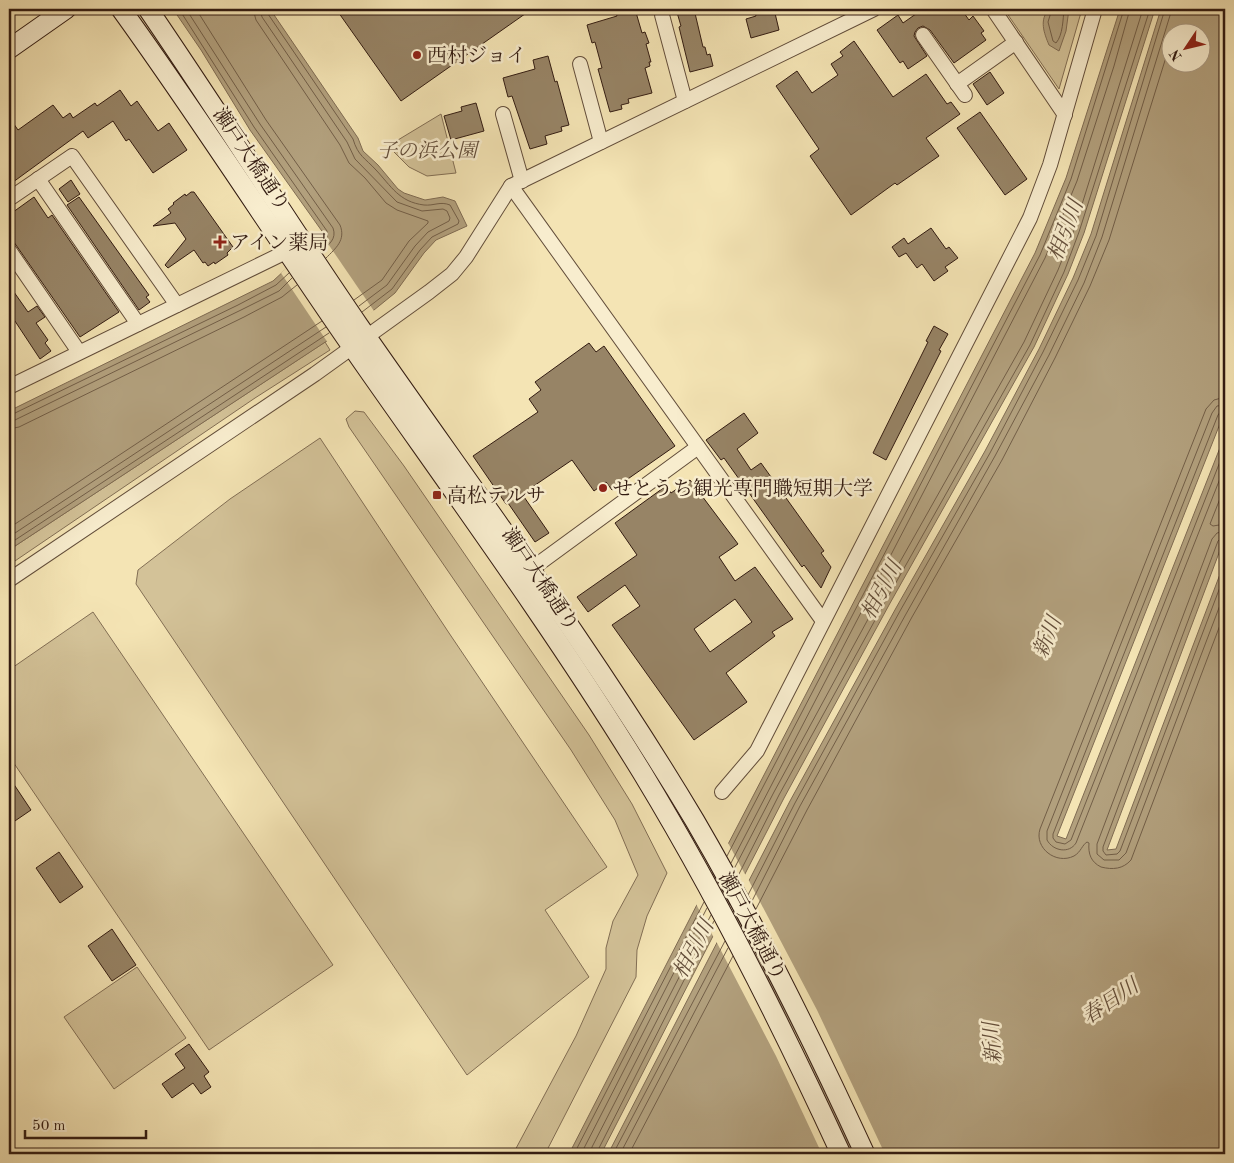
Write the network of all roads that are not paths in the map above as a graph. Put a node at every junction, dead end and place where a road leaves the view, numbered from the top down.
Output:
1 (66, 9) edge
2 (121, 9) edge
3 (148, 9) edge
4 (874, 9) edge
5 (993, 9) edge
6 (1095, 9) edge
7 (662, 15) dead end
8 (923, 35) dead end
9 (1016, 42) junction
10 (9, 49) edge
11 (580, 64) dead end
12 (685, 101) junction
13 (503, 114) dead end
14 (1065, 115) junction
15 (601, 142) junction
16 (38, 179) junction
17 (517, 184) junction
18 (9, 199) edge
19 (9, 250) edge
20 (298, 251) junction
21 (177, 305) junction
22 (138, 324) junction
23 (355, 335) junction
24 (80, 352) junction
25 (9, 387) edge
26 (698, 447) junction
27 (530, 570) junction
28 (9, 580) edge
29 (823, 621) junction
30 (722, 792) dead end
31 (841, 1154) edge
32 (865, 1154) edge

1 - 10 street
2 - 20 street, 瀬戸大橋通り
3 - 20 street, 瀬戸大橋通り
4 - 12 street
5 - 9 street
6 - 14 street
7 - 12 street
8 - 9 street
9 - 14 street
11 - 15 street
12 - 15 street
13 - 17 street
14 - 29 street
15 - 17 street
16 - 18 street
16 - 21 street
16 - 22 street
17 - 23 street
17 - 26 street
19 - 24 street
20 - 21 street
20 - 23 street, 瀬戸大橋通り
21 - 22 street
22 - 24 street
23 - 27 street, 瀬戸大橋通り
23 - 28 street
23 - 31 street, 瀬戸大橋通り
24 - 25 street
26 - 27 street
26 - 29 street
27 - 32 street, 瀬戸大橋通り
29 - 30 street

